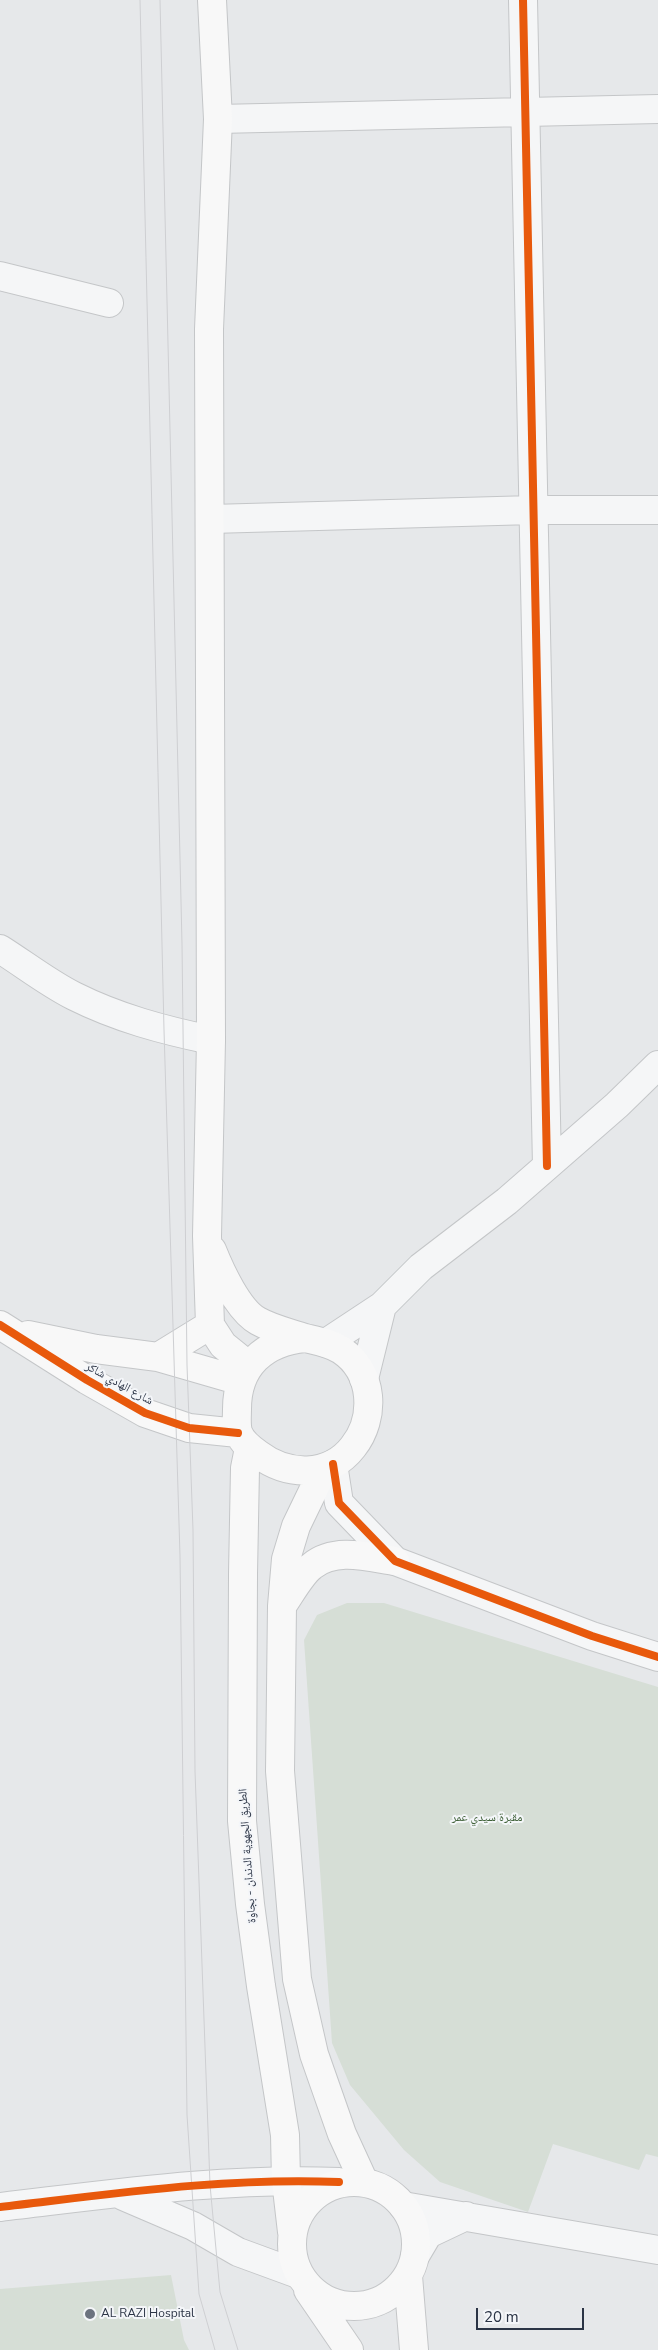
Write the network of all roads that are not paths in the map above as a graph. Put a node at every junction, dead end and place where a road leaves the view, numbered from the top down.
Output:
1 (212, 0) edge
2 (523, 0) edge
3 (658, 109) edge
4 (525, 111) junction
5 (218, 118) junction
6 (0, 276) edge
7 (109, 302) dead end
8 (532, 510) junction
9 (658, 510) edge
10 (211, 519) junction
11 (0, 949) edge
12 (212, 1040) junction
13 (658, 1065) edge
14 (547, 1166) junction
15 (207, 1236) junction
16 (382, 1306) junction
17 (210, 1325) junction
18 (4, 1327) edge
19 (315, 1340) junction
20 (158, 1357) junction
21 (245, 1373) junction
22 (364, 1379) junction
23 (244, 1440) junction
24 (329, 1466) junction
25 (395, 1561) junction
26 (282, 1606) junction
27 (658, 1657) edge
28 (286, 2180) junction
29 (352, 2182) junction
30 (116, 2194) junction
31 (403, 2206) junction
32 (0, 2207) edge
33 (466, 2216) junction
34 (292, 2232) junction
35 (658, 2250) edge
36 (412, 2266) junction
37 (298, 2274) junction
38 (348, 2350) edge
39 (414, 2350) edge

1 - 5 main road
2 - 4 street
3 - 4 street
4 - 5 street
4 - 8 street
5 - 10 main road
6 - 7 street
8 - 9 street
8 - 10 street
8 - 14 street
10 - 12 main road
11 - 12 street
12 - 15 main road
13 - 14 street
14 - 16 street
15 - 17 main road
15 - 19 main road
16 - 19 street
16 - 22 street
17 - 20 main road
17 - 21 main road
18 - 20 main road, شارع الهادي شاكر
18 - 23 main road, شارع الهادي شاكر
19 - 21 main road
19 - 22 main road
20 - 21 main road, شارع الهادي شاكر
21 - 23 main road
22 - 24 main road
23 - 24 main road
23 - 28 main road, الطريق الجهوية الدندان - بجاوة
24 - 25 street
24 - 26 main road
25 - 26 main road
25 - 27 street
26 - 29 main road
28 - 29 street
28 - 30 street
28 - 34 main road, الطريق الجهوية الدندان - بجاوة
29 - 31 main road
29 - 34 main road
30 - 32 street
30 - 37 street
31 - 33 street
31 - 36 main road
33 - 35 street
33 - 36 street
34 - 37 main road
36 - 37 main road
36 - 39 main road
37 - 38 main road

